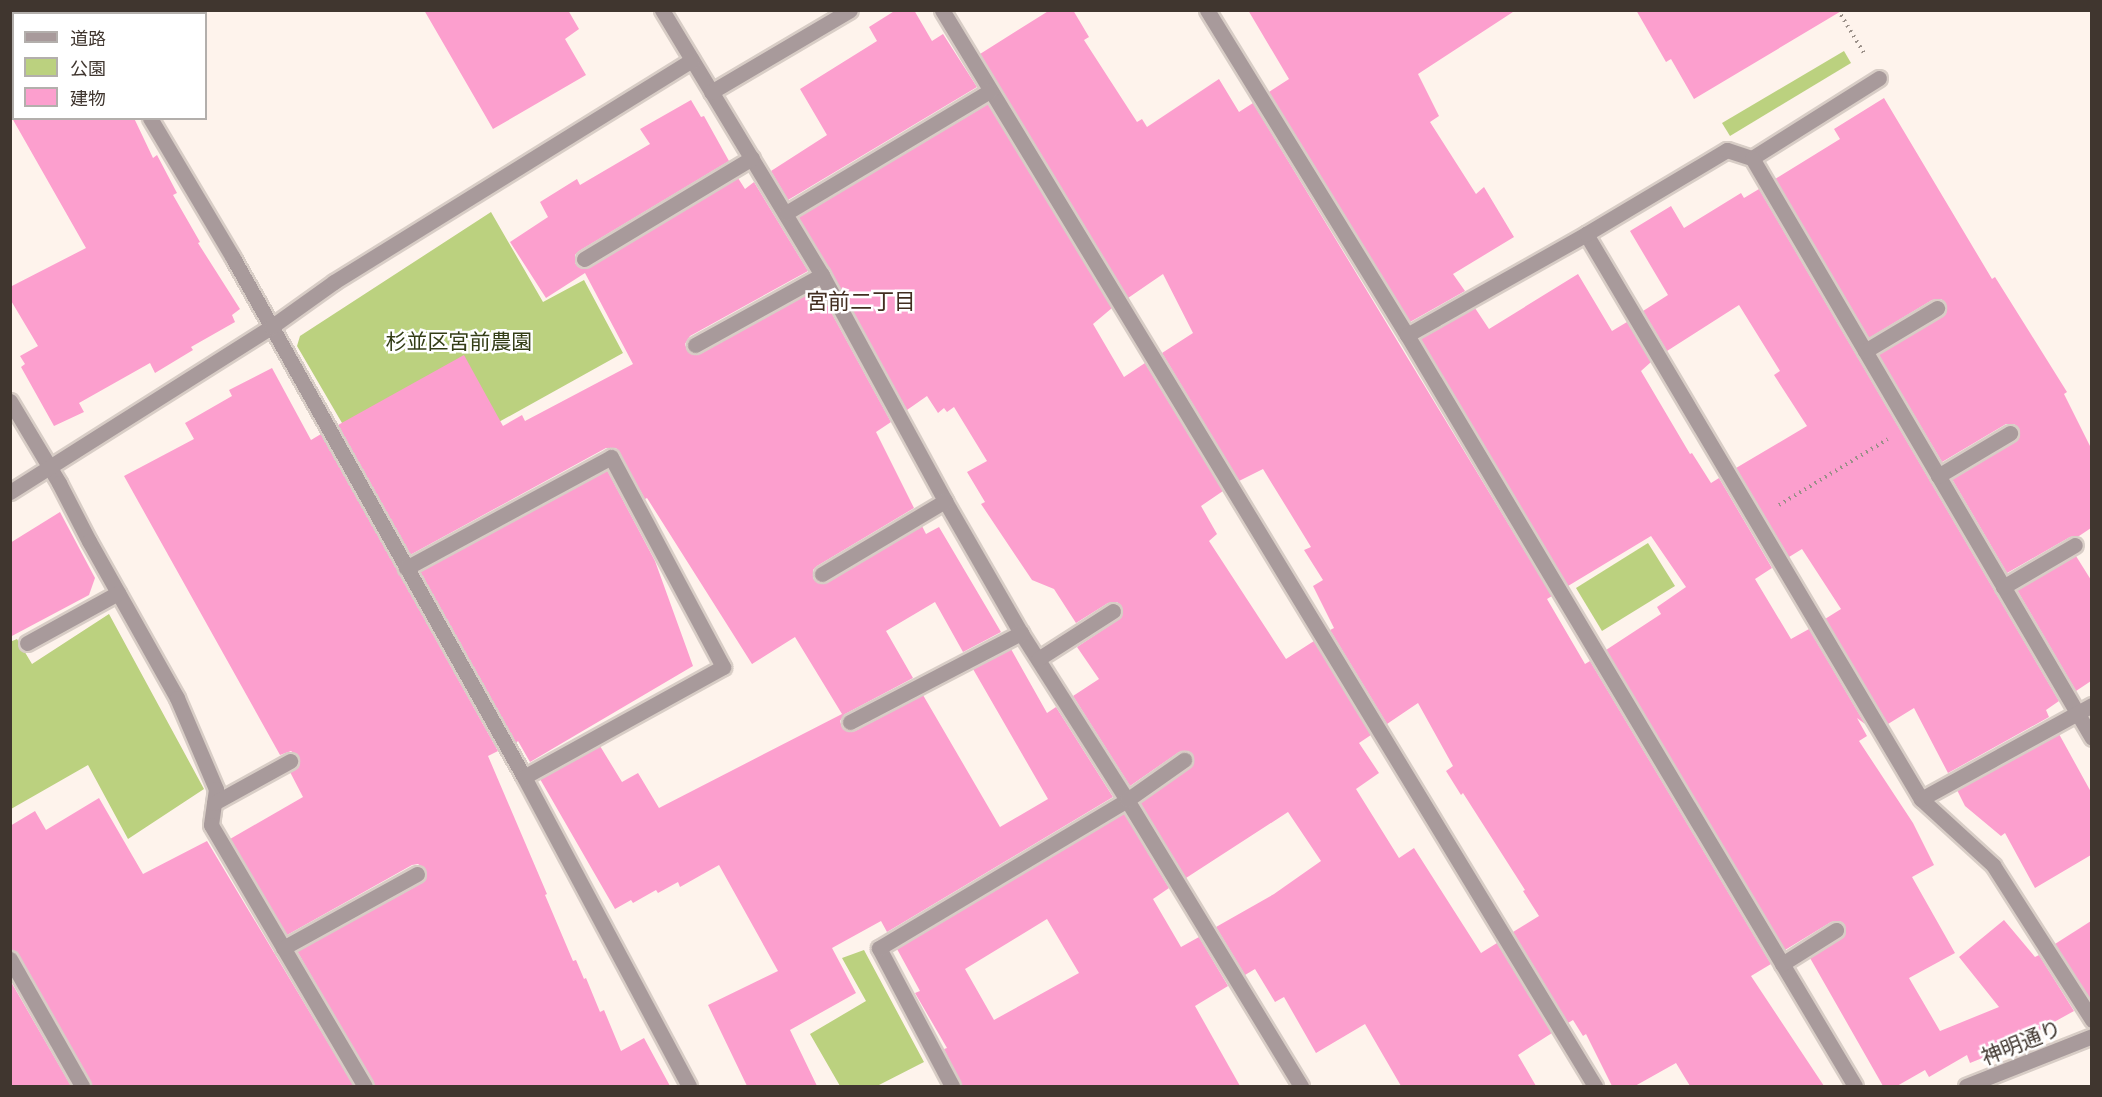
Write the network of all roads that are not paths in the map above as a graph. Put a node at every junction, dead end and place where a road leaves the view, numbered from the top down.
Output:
1 (662, 10) edge
2 (850, 10) edge
3 (942, 10) edge
4 (1207, 10) edge
5 (692, 60) junction
6 (1879, 78) road end
7 (990, 91) junction
8 (711, 92) junction
9 (151, 120) edge
10 (752, 158) junction
11 (1752, 158) junction
12 (786, 213) junction
13 (1586, 234) junction
14 (584, 258) dead end
15 (822, 275) junction
16 (1937, 308) dead end
17 (272, 327) junction
18 (1407, 335) junction
19 (695, 345) dead end
20 (1865, 351) junction
21 (10, 401) edge
22 (2010, 433) dead end
23 (50, 467) junction
24 (1938, 476) junction
25 (10, 492) edge
26 (945, 501) junction
27 (2075, 545) dead end
28 (406, 568) junction
29 (822, 574) dead end
30 (2003, 587) junction
31 (118, 592) junction
32 (1113, 611) dead end
33 (1021, 633) junction
34 (27, 643) dead end
35 (1038, 659) junction
36 (2091, 705) edge
37 (2077, 713) junction
38 (850, 722) dead end
39 (2091, 738) edge
40 (1184, 760) dead end
41 (290, 761) dead end
42 (524, 777) junction
43 (1921, 799) junction
44 (1127, 800) junction
45 (214, 803) junction
46 (417, 874) dead end
47 (1836, 930) dead end
48 (283, 948) junction
49 (10, 959) edge
50 (1782, 964) junction
51 (2091, 1020) edge
52 (2091, 1036) edge
53 (82, 1086) edge
54 (365, 1086) edge
55 (689, 1086) edge
56 (952, 1086) edge
57 (1301, 1086) edge
58 (1595, 1086) edge
59 (1855, 1086) edge
60 (1966, 1086) edge

1 - 5 street
2 - 8 street
3 - 7 street
4 - 18 street
5 - 8 street
5 - 17 street
6 - 11 street
7 - 12 street
7 - 58 street
8 - 10 street
9 - 17 street
10 - 12 street
10 - 14 street
11 - 13 street
11 - 20 street
12 - 15 street
13 - 18 street
13 - 43 street
15 - 19 street
15 - 26 street
16 - 20 street
17 - 23 street
17 - 28 street
18 - 50 street
20 - 24 street
21 - 23 street
22 - 24 street
23 - 25 street
23 - 31 street
24 - 30 street
26 - 29 street
26 - 33 street
27 - 30 street
28 - 42 street
28 - 42 street
30 - 37 street
31 - 34 street
31 - 45 street
32 - 35 street
33 - 35 street
33 - 38 street
35 - 44 street
36 - 37 street
37 - 39 street
37 - 43 street
40 - 44 street
41 - 45 street
42 - 55 street
43 - 51 street
44 - 56 street
44 - 57 street
45 - 48 street
46 - 48 street
47 - 50 street
48 - 54 street
49 - 53 street
50 - 59 street
52 - 60 street, 神明通り

